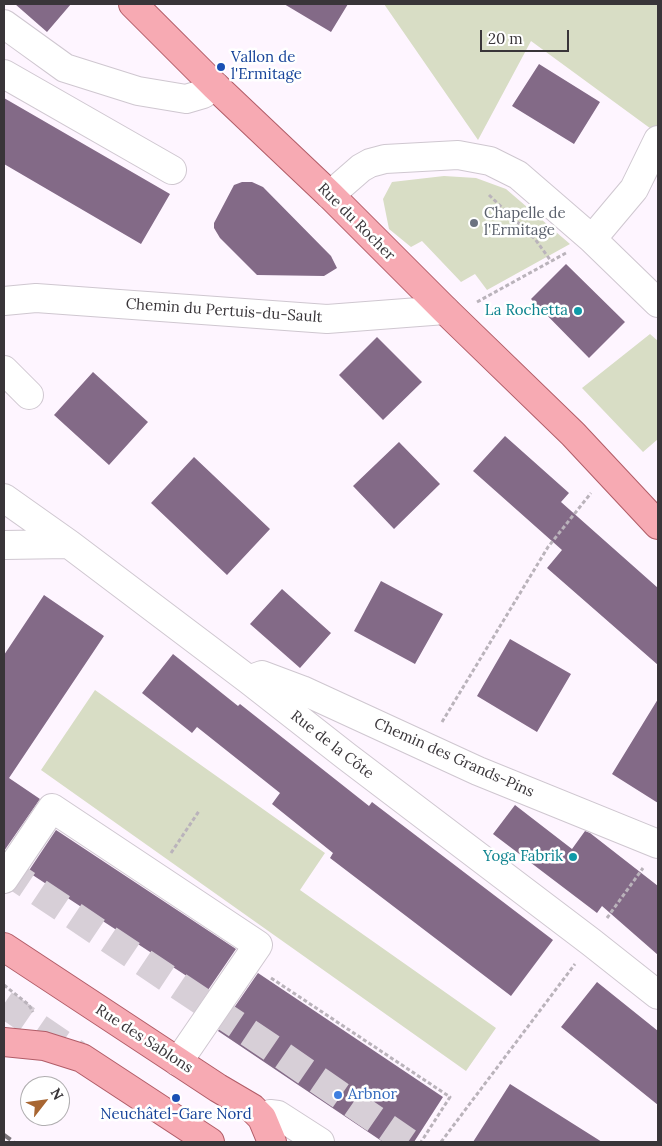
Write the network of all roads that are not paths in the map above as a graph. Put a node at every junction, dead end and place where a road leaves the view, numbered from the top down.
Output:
1 (133, 4) edge
2 (4, 24) edge
3 (4, 74) edge
4 (215, 86) junction
5 (658, 140) edge
6 (172, 170) dead end
7 (330, 195) junction
8 (592, 238) junction
9 (4, 301) edge
10 (658, 303) edge
11 (445, 310) junction
12 (4, 370) edge
13 (29, 395) dead end
14 (4, 498) edge
15 (658, 525) edge
16 (69, 544) junction
17 (4, 545) edge
18 (250, 680) junction
19 (653, 854) edge
20 (4, 879) edge
21 (4, 947) edge
22 (658, 995) edge
23 (4, 1042) edge
24 (178, 1062) junction
25 (267, 1130) edge
26 (210, 1142) edge
27 (320, 1142) edge

1 - 4 main road, Rue du Rocher
2 - 4 street
3 - 6 street
4 - 7 main road, Rue du Rocher
5 - 8 street
7 - 8 street
7 - 11 main road, Rue du Rocher
8 - 10 street
9 - 11 street, Chemin du Pertuis-du-Sault
11 - 15 main road, Rue du Rocher
12 - 13 street
14 - 16 street, Rue de la Côte
16 - 17 street
16 - 18 street, Rue de la Côte
18 - 19 street, Chemin des Grands-Pins
18 - 22 street, Rue de la Côte
20 - 24 street
21 - 24 main road, Rue des Sablons
23 - 26 main road
24 - 25 main road, Rue des Sablons
25 - 27 street

